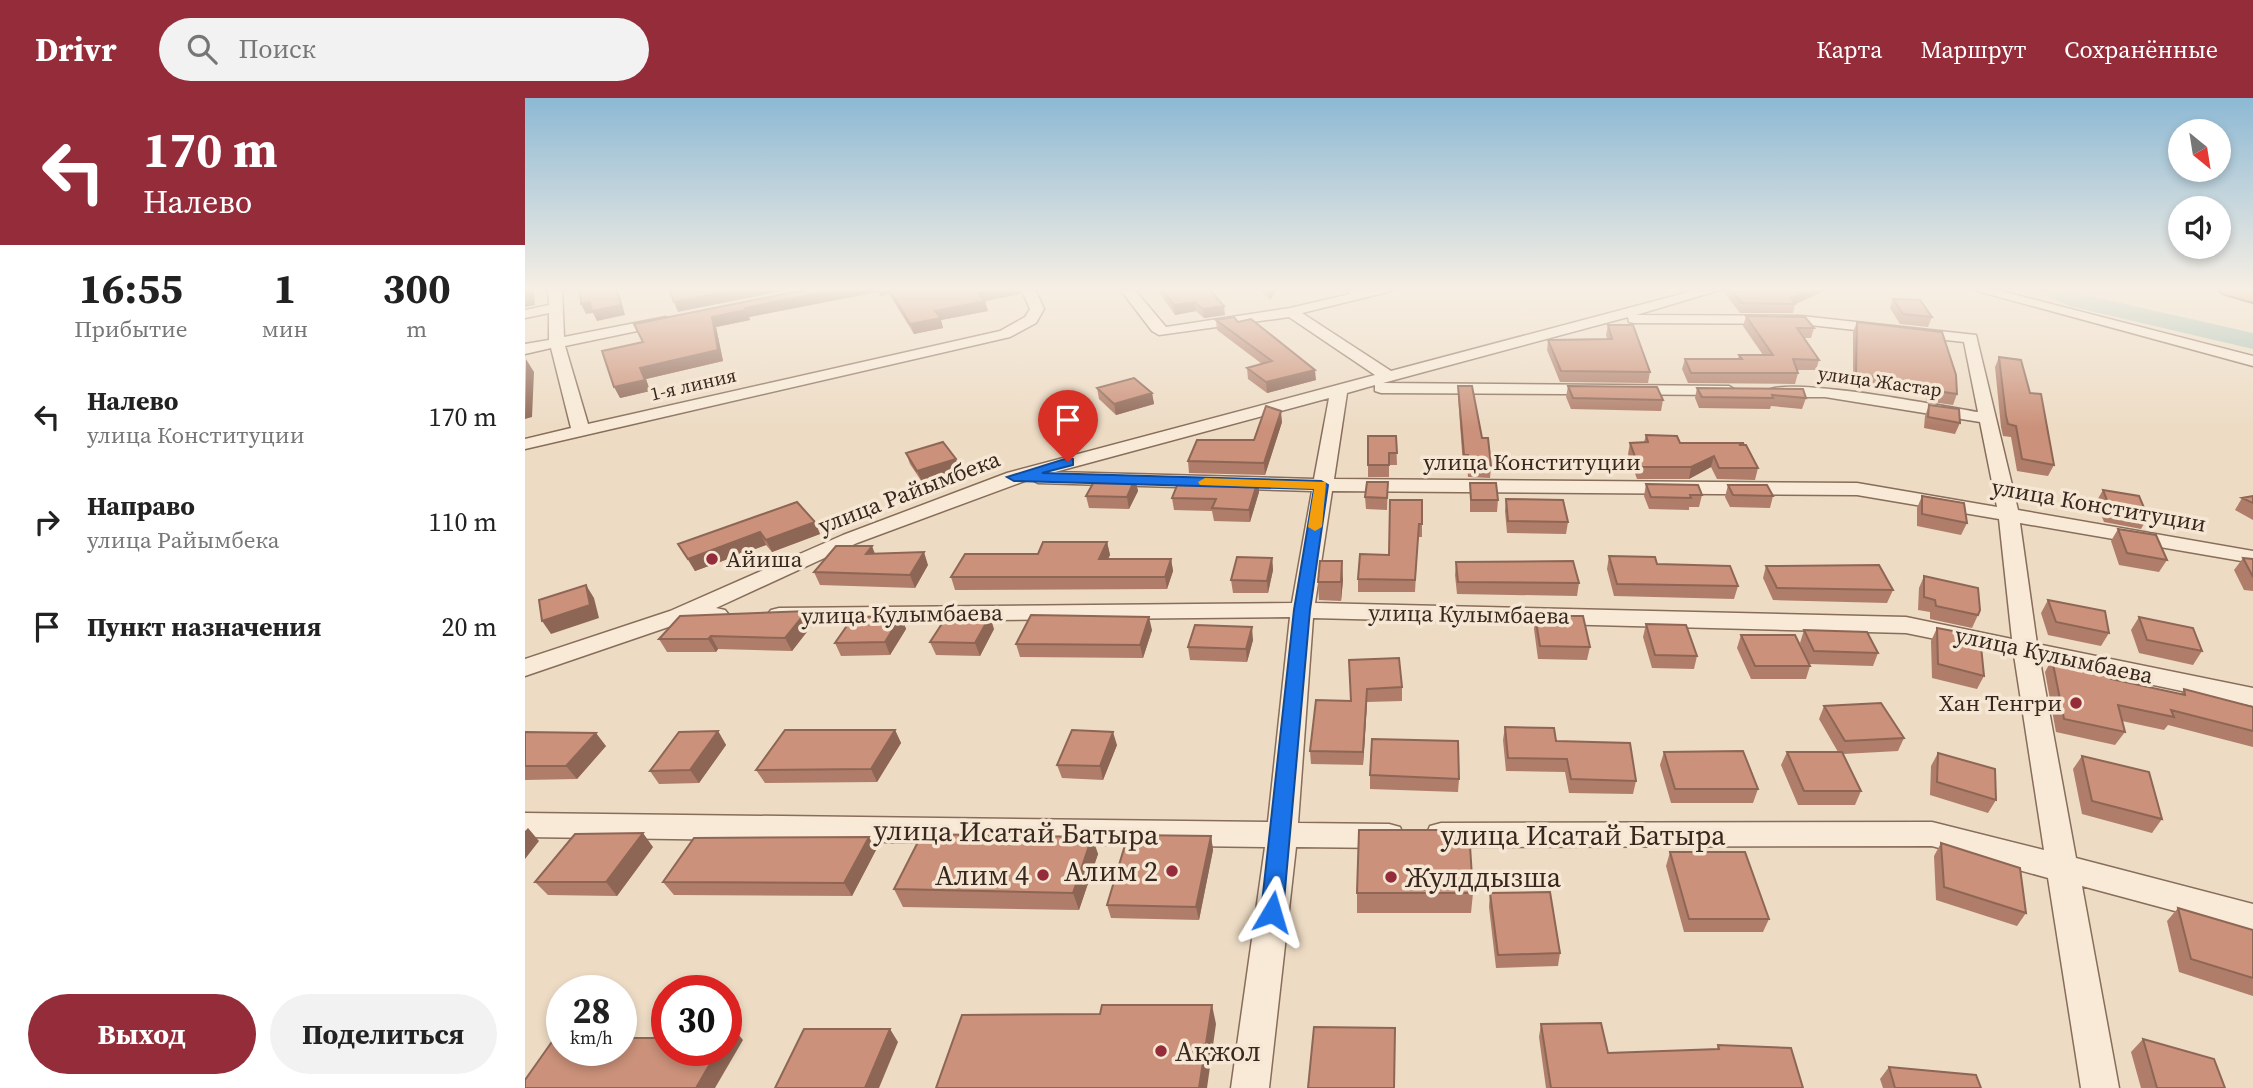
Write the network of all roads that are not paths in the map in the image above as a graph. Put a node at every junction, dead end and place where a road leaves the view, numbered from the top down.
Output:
1 (557, 335) edge
2 (595, 335) edge
3 (997, 335) edge
4 (1328, 335) edge
5 (1547, 335) edge
6 (1945, 335) edge
7 (2157, 335) edge
8 (557, 343) junction
9 (525, 349) edge
10 (2253, 360) edge
11 (1390, 378) junction
12 (1344, 389) junction
13 (1985, 418) junction
14 (581, 431) junction
15 (525, 444) edge
16 (1014, 477) junction
17 (1321, 485) junction
18 (2008, 513) junction
19 (2253, 557) edge
20 (1302, 610) junction
21 (733, 615) edge
22 (761, 615) edge
23 (678, 616) junction
24 (2025, 648) junction
25 (525, 668) edge
26 (2253, 697) edge
27 (525, 825) edge
28 (1282, 836) junction
29 (2061, 865) junction
30 (2253, 918) edge
31 (1250, 1088) edge
32 (2100, 1088) edge

1 - 8 street
2 - 8 street
3 - 14 street, 1-я линия
4 - 11 street
5 - 11 street, улица Райымбека
6 - 13 street, улица Райымбека
7 - 10 street
8 - 9 street
8 - 14 street
11 - 12 street, улица Райымбека
12 - 13 street, улица Жастар
12 - 16 street, улица Райымбека
12 - 17 street
13 - 18 street
14 - 15 street, 1-я линия
16 - 17 street, улица Конституции
16 - 23 street, улица Райымбека
17 - 18 street, улица Конституции
17 - 20 street
18 - 19 street, улица Конституции
18 - 24 street
20 - 22 street, улица Кулымбаева
20 - 24 street, улица Кулымбаева
20 - 28 street
21 - 23 street
23 - 25 street, улица Райымбека
24 - 26 street, улица Кулымбаева
24 - 29 street
27 - 28 street, улица Исатай Батыра
28 - 29 street, улица Исатай Батыра
28 - 31 street
29 - 30 street, улица Исатай Батыра
29 - 32 street

